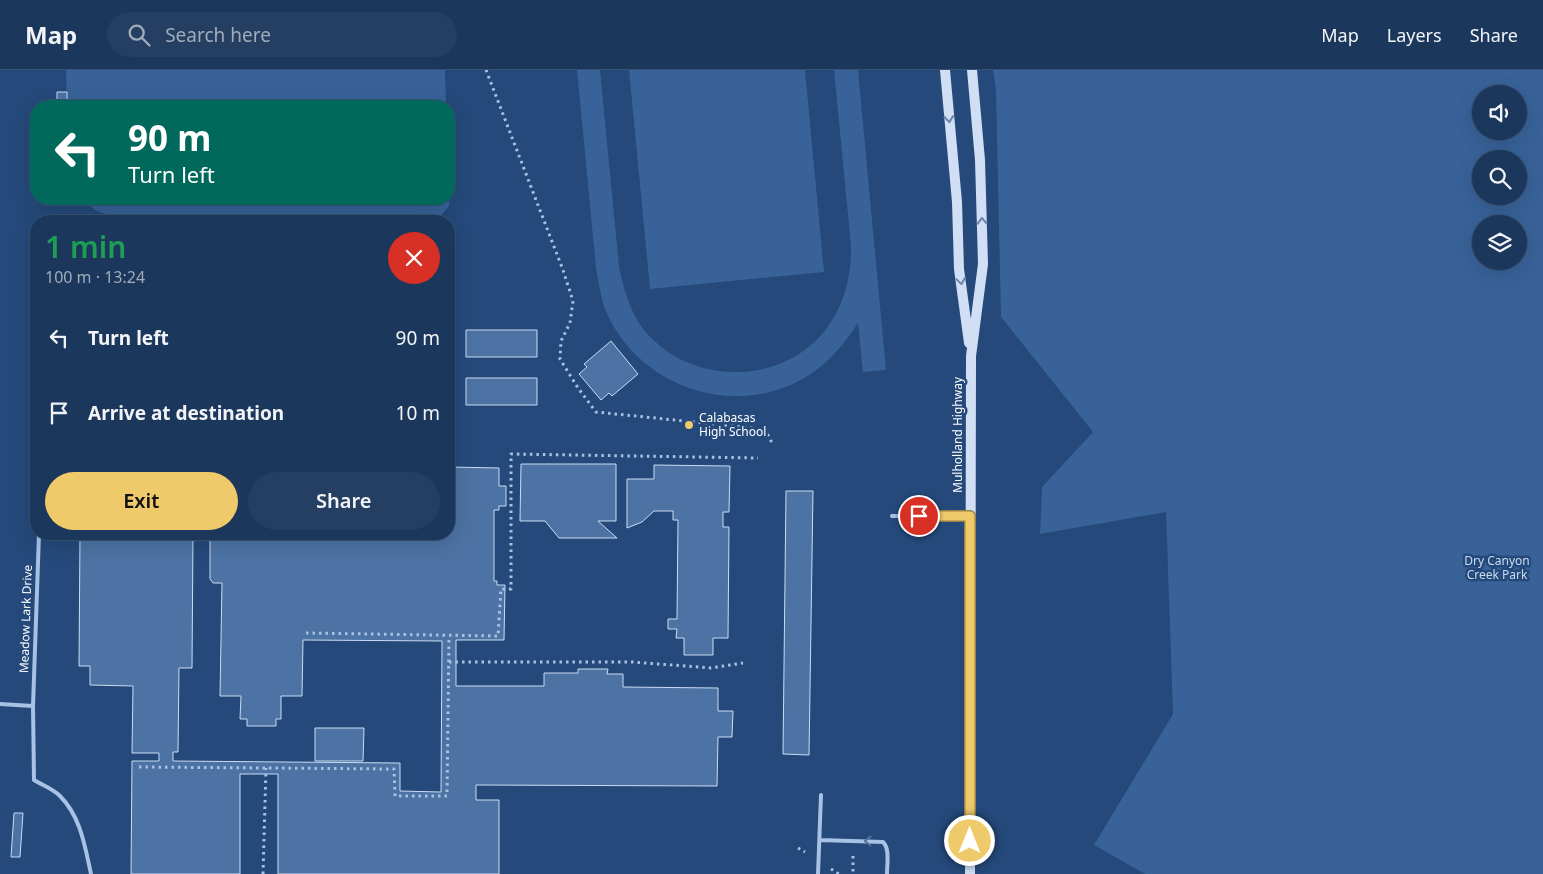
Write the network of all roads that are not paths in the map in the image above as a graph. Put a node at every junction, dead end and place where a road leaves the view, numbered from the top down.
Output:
1 (944, 70) edge
2 (972, 70) edge
3 (971, 356) junction
4 (892, 516) dead end
5 (970, 516) junction
6 (39, 540) edge
7 (0, 704) edge
8 (33, 706) junction
9 (821, 795) dead end
10 (820, 840) junction
11 (91, 874) edge
12 (818, 874) edge
13 (887, 874) edge
14 (970, 874) edge

1 -> 3 main road, Mulholland Highway
3 -> 2 main road, Mulholland Highway
3 - 5 main road, Mulholland Highway
4 - 5 lane
5 - 14 main road, Mulholland Highway
6 - 8 lane, Meadow Lark Drive
7 - 8 lane
8 - 11 lane, Meadow Lark Drive
9 - 10 lane
10 - 12 lane
13 -> 10 lane

